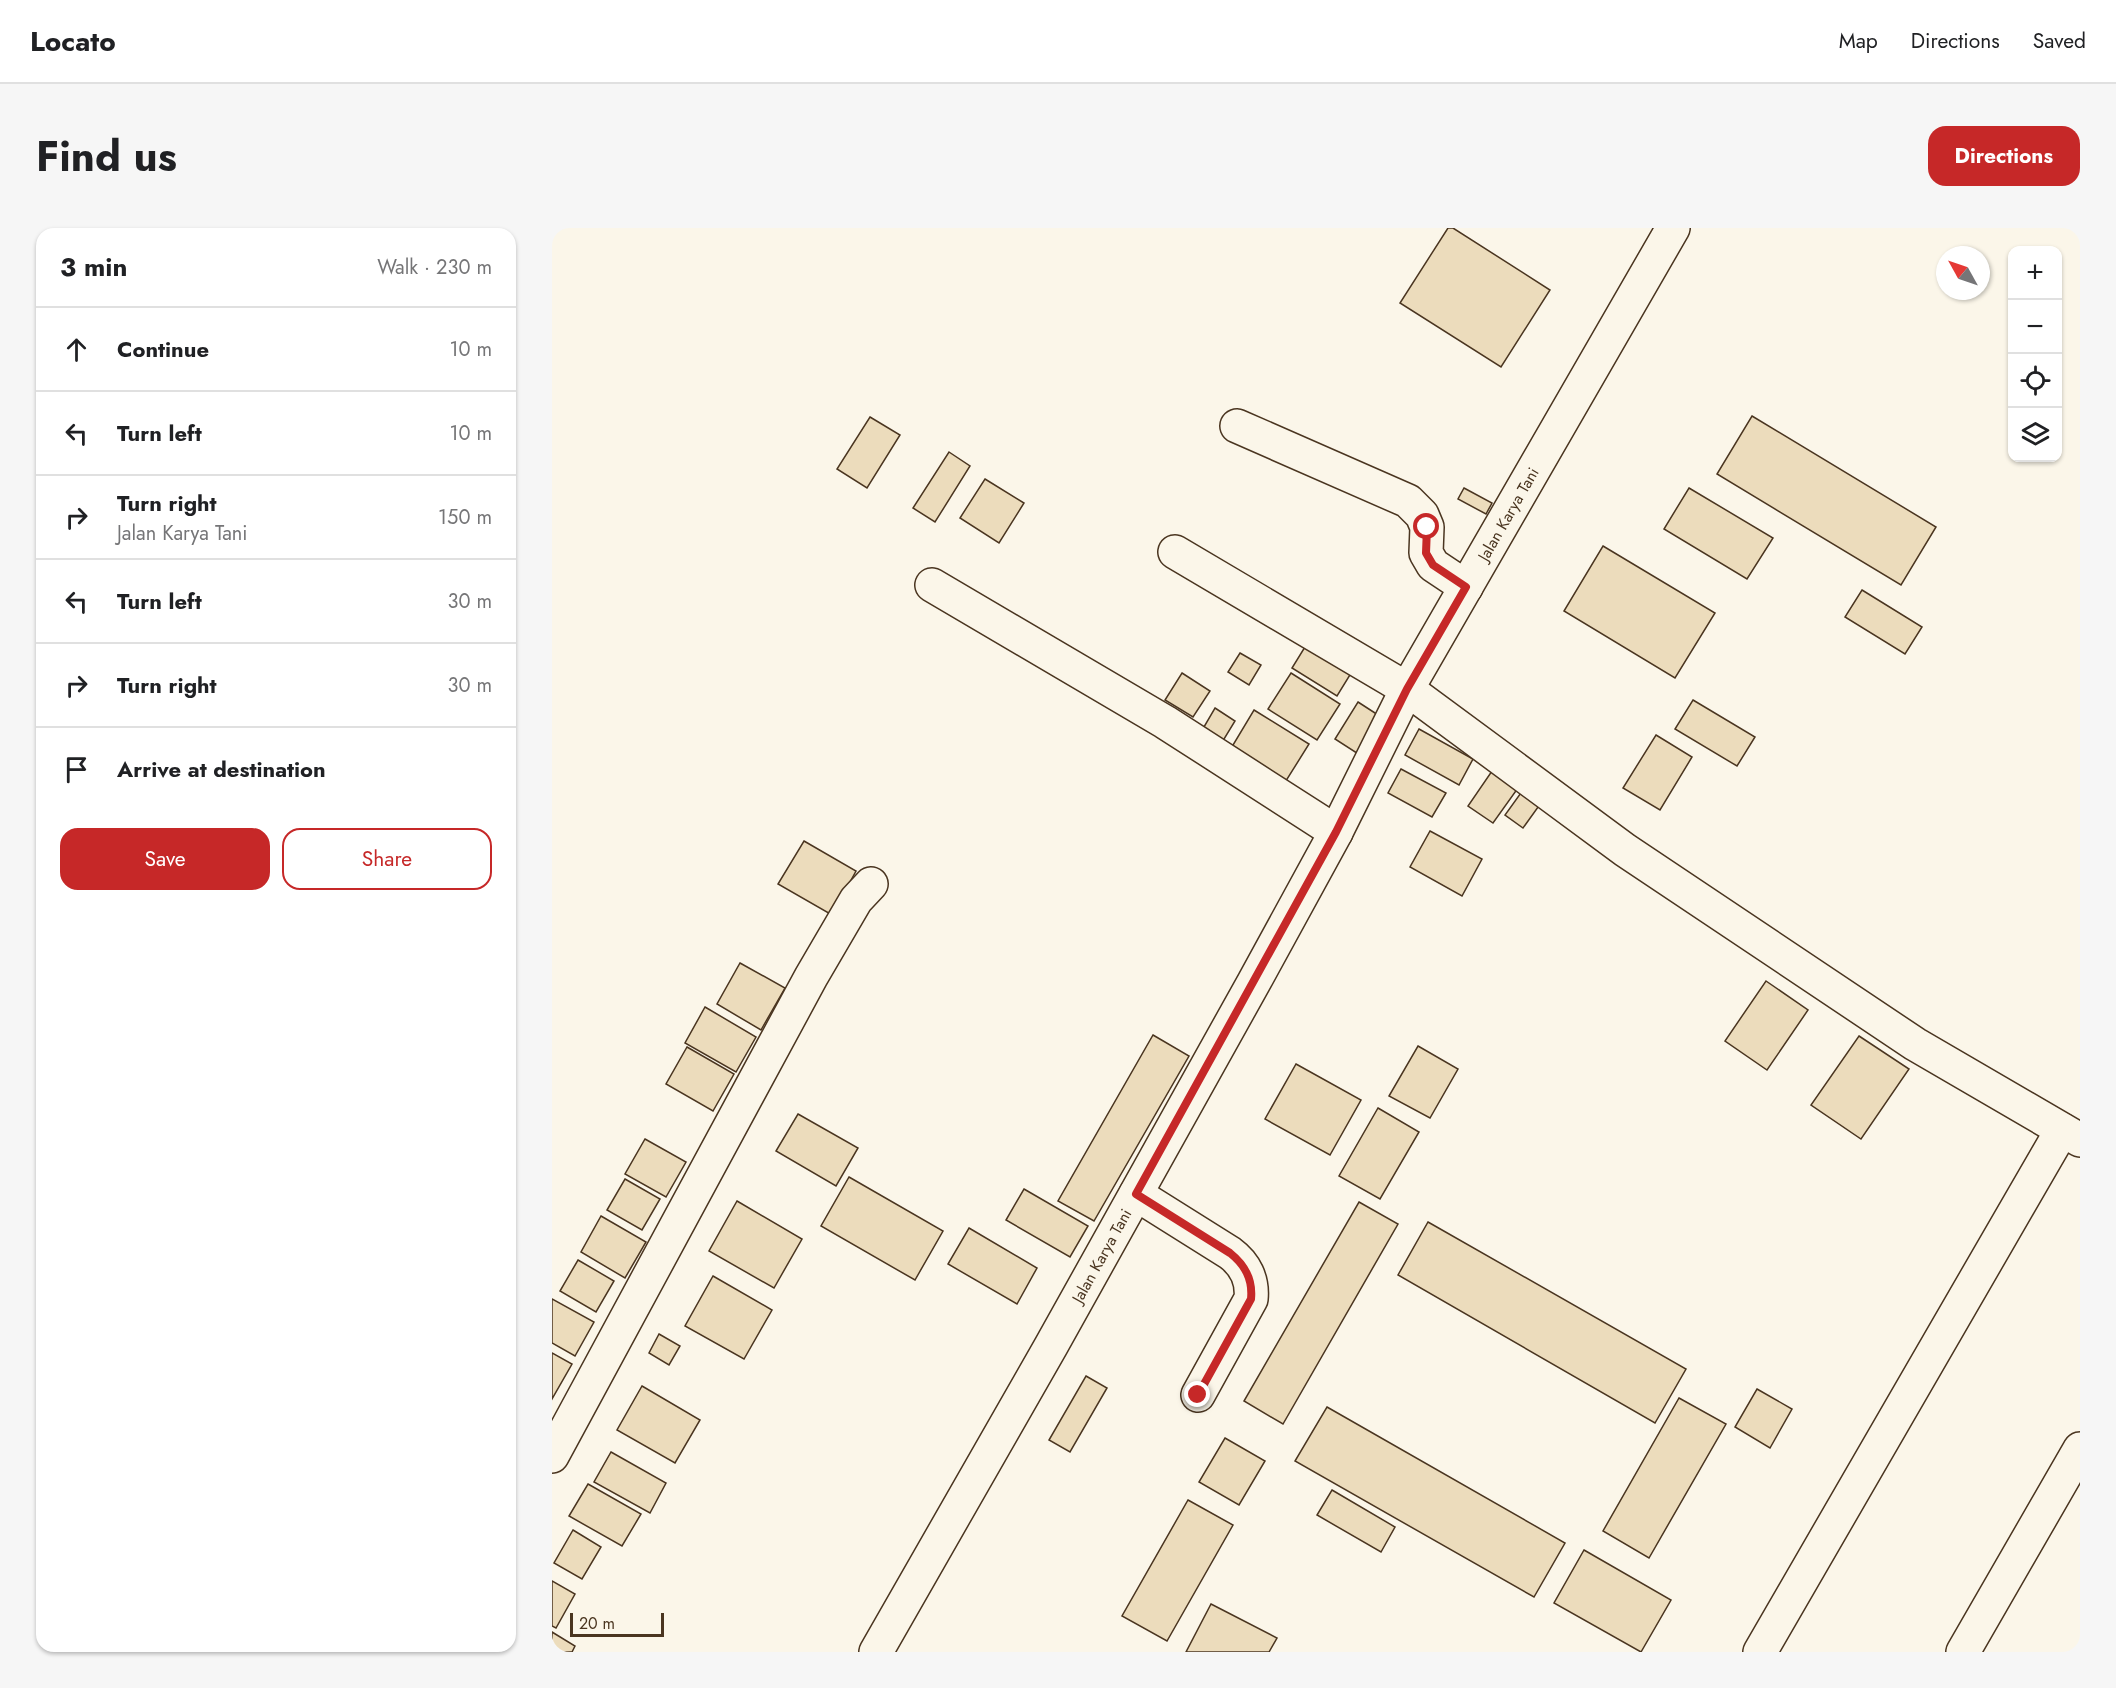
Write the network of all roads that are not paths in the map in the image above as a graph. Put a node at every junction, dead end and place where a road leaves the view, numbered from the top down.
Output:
1 (1662, 232) edge
2 (1237, 426) dead end
3 (1175, 552) dead end
4 (932, 585) dead end
5 (1466, 587) junction
6 (1407, 689) junction
7 (1336, 832) junction
8 (871, 884) dead end
9 (2071, 1135) edge
10 (1136, 1194) junction
11 (1198, 1395) dead end
12 (2080, 1449) edge
13 (552, 1456) edge
14 (876, 1652) edge
15 (1760, 1652) edge
16 (1963, 1652) edge

1 - 5 street, Jalan Karya Tani
2 - 5 street
3 - 6 street
4 - 7 street
5 - 6 street, Jalan Karya Tani
6 - 7 street, Jalan Karya Tani
6 - 9 street
7 - 10 street, Jalan Karya Tani
8 - 13 street
9 - 15 street
10 - 11 street
10 - 14 street, Jalan Karya Tani
12 - 16 street

